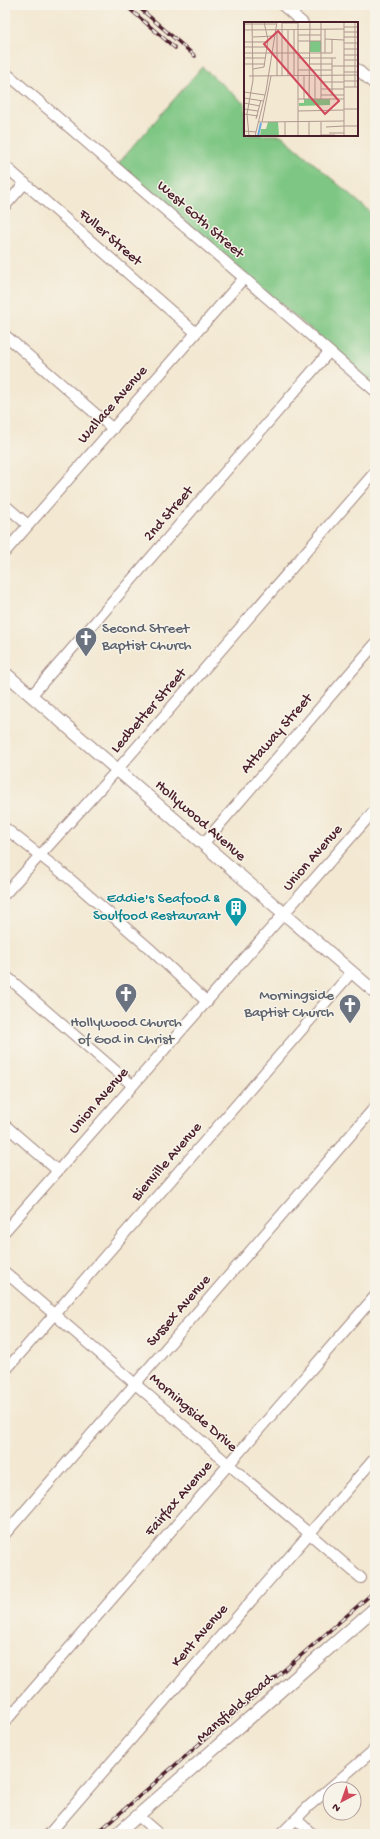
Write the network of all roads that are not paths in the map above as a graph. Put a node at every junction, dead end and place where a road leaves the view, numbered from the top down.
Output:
1 (282, 5) edge
2 (302, 22) edge
3 (358, 71) edge
4 (5, 72) edge
5 (375, 85) edge
6 (5, 166) edge
7 (25, 183) junction
8 (5, 206) edge
9 (244, 278) junction
10 (196, 332) junction
11 (5, 335) edge
12 (329, 352) junction
13 (375, 391) edge
14 (112, 429) junction
15 (375, 472) edge
16 (5, 505) edge
17 (28, 525) junction
18 (5, 552) edge
19 (375, 644) edge
20 (5, 673) edge
21 (31, 696) junction
22 (117, 770) junction
23 (375, 810) edge
24 (5, 828) edge
25 (203, 844) junction
26 (38, 856) junction
27 (5, 894) edge
28 (284, 914) junction
29 (352, 972) junction
30 (5, 975) edge
31 (375, 992) edge
32 (207, 1002) junction
33 (132, 1085) junction
34 (375, 1107) edge
35 (5, 1125) edge
36 (58, 1171) junction
37 (5, 1231) edge
38 (5, 1272) edge
39 (375, 1296) edge
40 (55, 1314) junction
41 (5, 1371) edge
42 (136, 1383) junction
43 (375, 1458) edge
44 (228, 1464) junction
45 (5, 1534) edge
46 (309, 1534) junction
47 (361, 1578) dead end
48 (375, 1608) edge
49 (5, 1722) edge
50 (375, 1749) edge
51 (138, 1816) junction
52 (296, 1819) junction
53 (49, 1834) edge
54 (117, 1834) edge
55 (159, 1834) edge
56 (281, 1834) edge
57 (312, 1834) edge

1 - 2 street
3 - 5 street
4 - 9 street, West 60th Street
6 - 7 street, Fuller Street
7 - 8 street
7 - 10 street, Fuller Street
9 - 10 street, Wallace Avenue
9 - 12 street, West 60th Street
10 - 14 street, Wallace Avenue
11 - 14 street
12 - 13 street, West 60th Street
12 - 21 street, 2nd Street
14 - 17 street, Wallace Avenue
15 - 22 street, Ledbetter Street
16 - 17 street
17 - 18 street, Wallace Avenue
19 - 25 street, Attaway Street
20 - 21 main road, Hollywood Avenue
21 - 22 main road, Hollywood Avenue
22 - 25 main road, Hollywood Avenue
22 - 26 street, Ledbetter Street
23 - 28 street, Union Avenue
24 - 26 street
25 - 28 main road, Hollywood Avenue
26 - 27 street, Ledbetter Street
26 - 32 street
28 - 29 main road, Hollywood Avenue
28 - 32 street, Union Avenue
29 - 31 main road, Hollywood Avenue
29 - 40 street, Bienville Avenue
30 - 33 street
32 - 33 street, Union Avenue
33 - 36 street, Union Avenue
34 - 42 street, Sussex Avenue
35 - 36 street
36 - 37 street, Union Avenue
38 - 40 street, Morningside Drive
39 - 44 street, Fairfax Avenue
40 - 41 street, Bienville Avenue
40 - 42 street, Morningside Drive
42 - 44 street, Morningside Drive
42 - 45 street, Sussex Avenue
43 - 46 street, Kent Avenue
44 - 46 street, Morningside Drive
44 - 49 street, Fairfax Avenue
46 - 47 street, Morningside Drive
46 - 53 street, Kent Avenue
48 - 51 main road, Mansfield Road
50 - 52 street
51 - 54 main road, Mansfield Road
51 - 55 street
52 - 56 street
52 - 57 street

